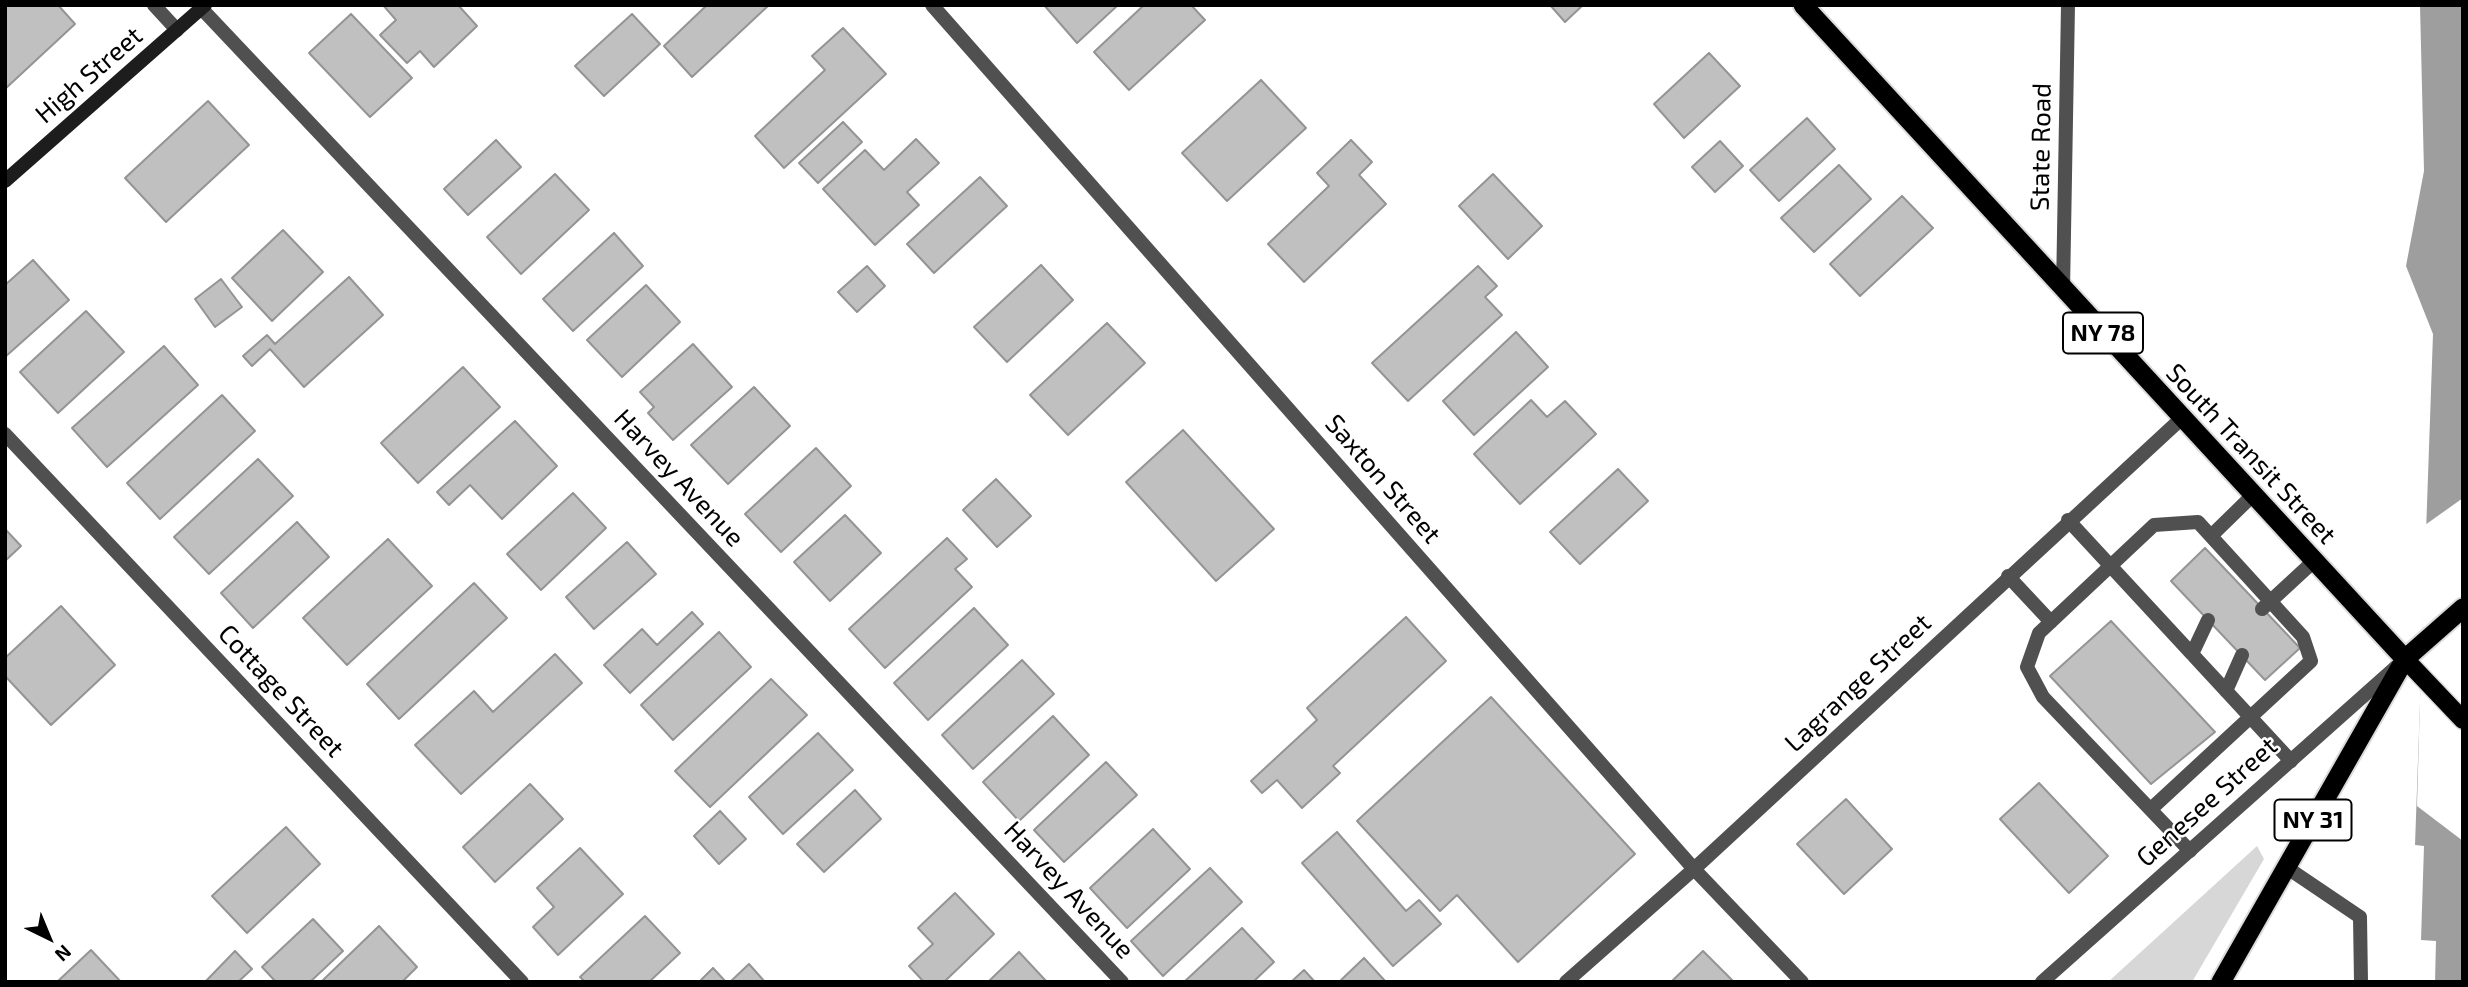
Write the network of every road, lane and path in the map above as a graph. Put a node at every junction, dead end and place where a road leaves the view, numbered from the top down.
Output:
1 (154, 5) edge
2 (932, 5) edge
3 (1802, 5) edge
4 (2068, 5) edge
5 (203, 7) edge
6 (177, 30) junction
7 (5, 181) edge
8 (2063, 290) junction
9 (2182, 418) junction
10 (5, 434) edge
11 (2253, 495) junction
12 (2068, 520) junction
13 (2211, 536) junction
14 (2314, 561) junction
15 (2111, 566) junction
16 (2008, 576) junction
17 (2266, 604) junction
18 (2463, 608) edge
19 (2208, 620) dead end
20 (2051, 622) junction
21 (2192, 654) junction
22 (2242, 655) dead end
23 (2405, 659) junction
24 (2226, 691) junction
25 (2252, 719) junction
26 (2463, 720) edge
27 (2291, 761) junction
28 (2151, 809) junction
29 (2190, 851) junction
30 (2286, 867) junction
31 (1694, 869) junction
32 (522, 982) edge
33 (1122, 982) edge
34 (1566, 982) edge
35 (1802, 982) edge
36 (2042, 982) edge
37 (2221, 982) edge
38 (2361, 982) edge

1 - 6 street
2 - 31 street, Saxton Street
3 - 8 highway, South Transit Street / NY 78
4 - 8 street, State Road
5 - 6 main road, High Street
5 - 33 street, Harvey Avenue
6 - 7 main road, High Street
8 - 9 highway, South Transit Street / NY 78
9 - 11 highway, South Transit Street / NY 78
9 - 12 street, Lagrange Street
10 - 32 street, Cottage Street
11 - 13 street
11 - 14 highway, South Transit Street / NY 78
12 - 15 street
12 - 16 street, Lagrange Street
13 - 15 street
13 - 17 street
14 - 17 street
14 - 23 highway, South Transit Street / NY 78
15 - 20 street
15 - 21 street
16 - 20 street
16 - 31 street, Lagrange Street
17 - 25 street
18 - 23 highway, NY 31
19 - 21 street
20 - 28 street
21 - 24 street
22 - 24 street
23 - 26 main road, South Transit Street / NY 78
23 - 27 street, Genesee Street
23 - 30 highway, NY 31
24 - 25 street
25 - 27 street
25 - 28 street
27 - 29 street, Genesee Street
28 - 29 street
29 - 36 street, Genesee Street
30 - 37 highway, NY 31
30 - 38 street
31 - 34 street, Lagrange Street
31 - 35 street, Saxton Street

